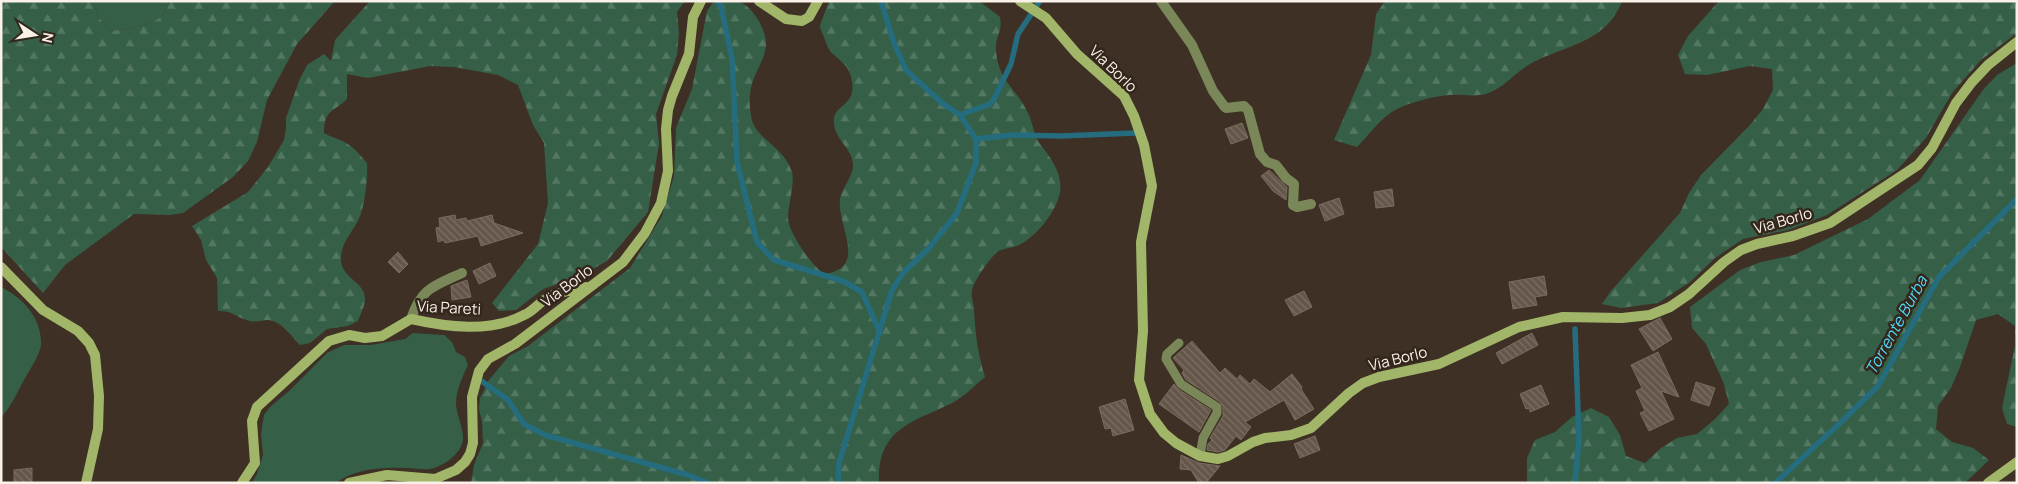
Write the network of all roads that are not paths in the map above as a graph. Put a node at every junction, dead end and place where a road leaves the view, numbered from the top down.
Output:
1 (700, 1) edge
2 (759, 1) edge
3 (818, 1) edge
4 (1020, 1) edge
5 (1161, 1) edge
6 (2017, 42) edge
7 (1311, 204) dead end
8 (1, 267) edge
9 (462, 273) dead end
10 (591, 286) junction
11 (411, 319) junction
12 (1179, 343) dead end
13 (1200, 456) junction
14 (2017, 462) edge
15 (86, 483) edge
16 (242, 483) edge
17 (349, 483) edge
18 (1988, 483) edge

1 - 10 main road, Via Borlo
2 - 3 main road
4 - 13 main road, Via Borlo
5 - 7 street
6 - 13 main road, Via Borlo
8 - 15 main road
9 - 11 street
10 - 11 main road, Via Pareti
10 - 17 main road, Via Borlo
11 - 16 main road, Via Pareti
12 - 13 lane
14 - 18 main road

